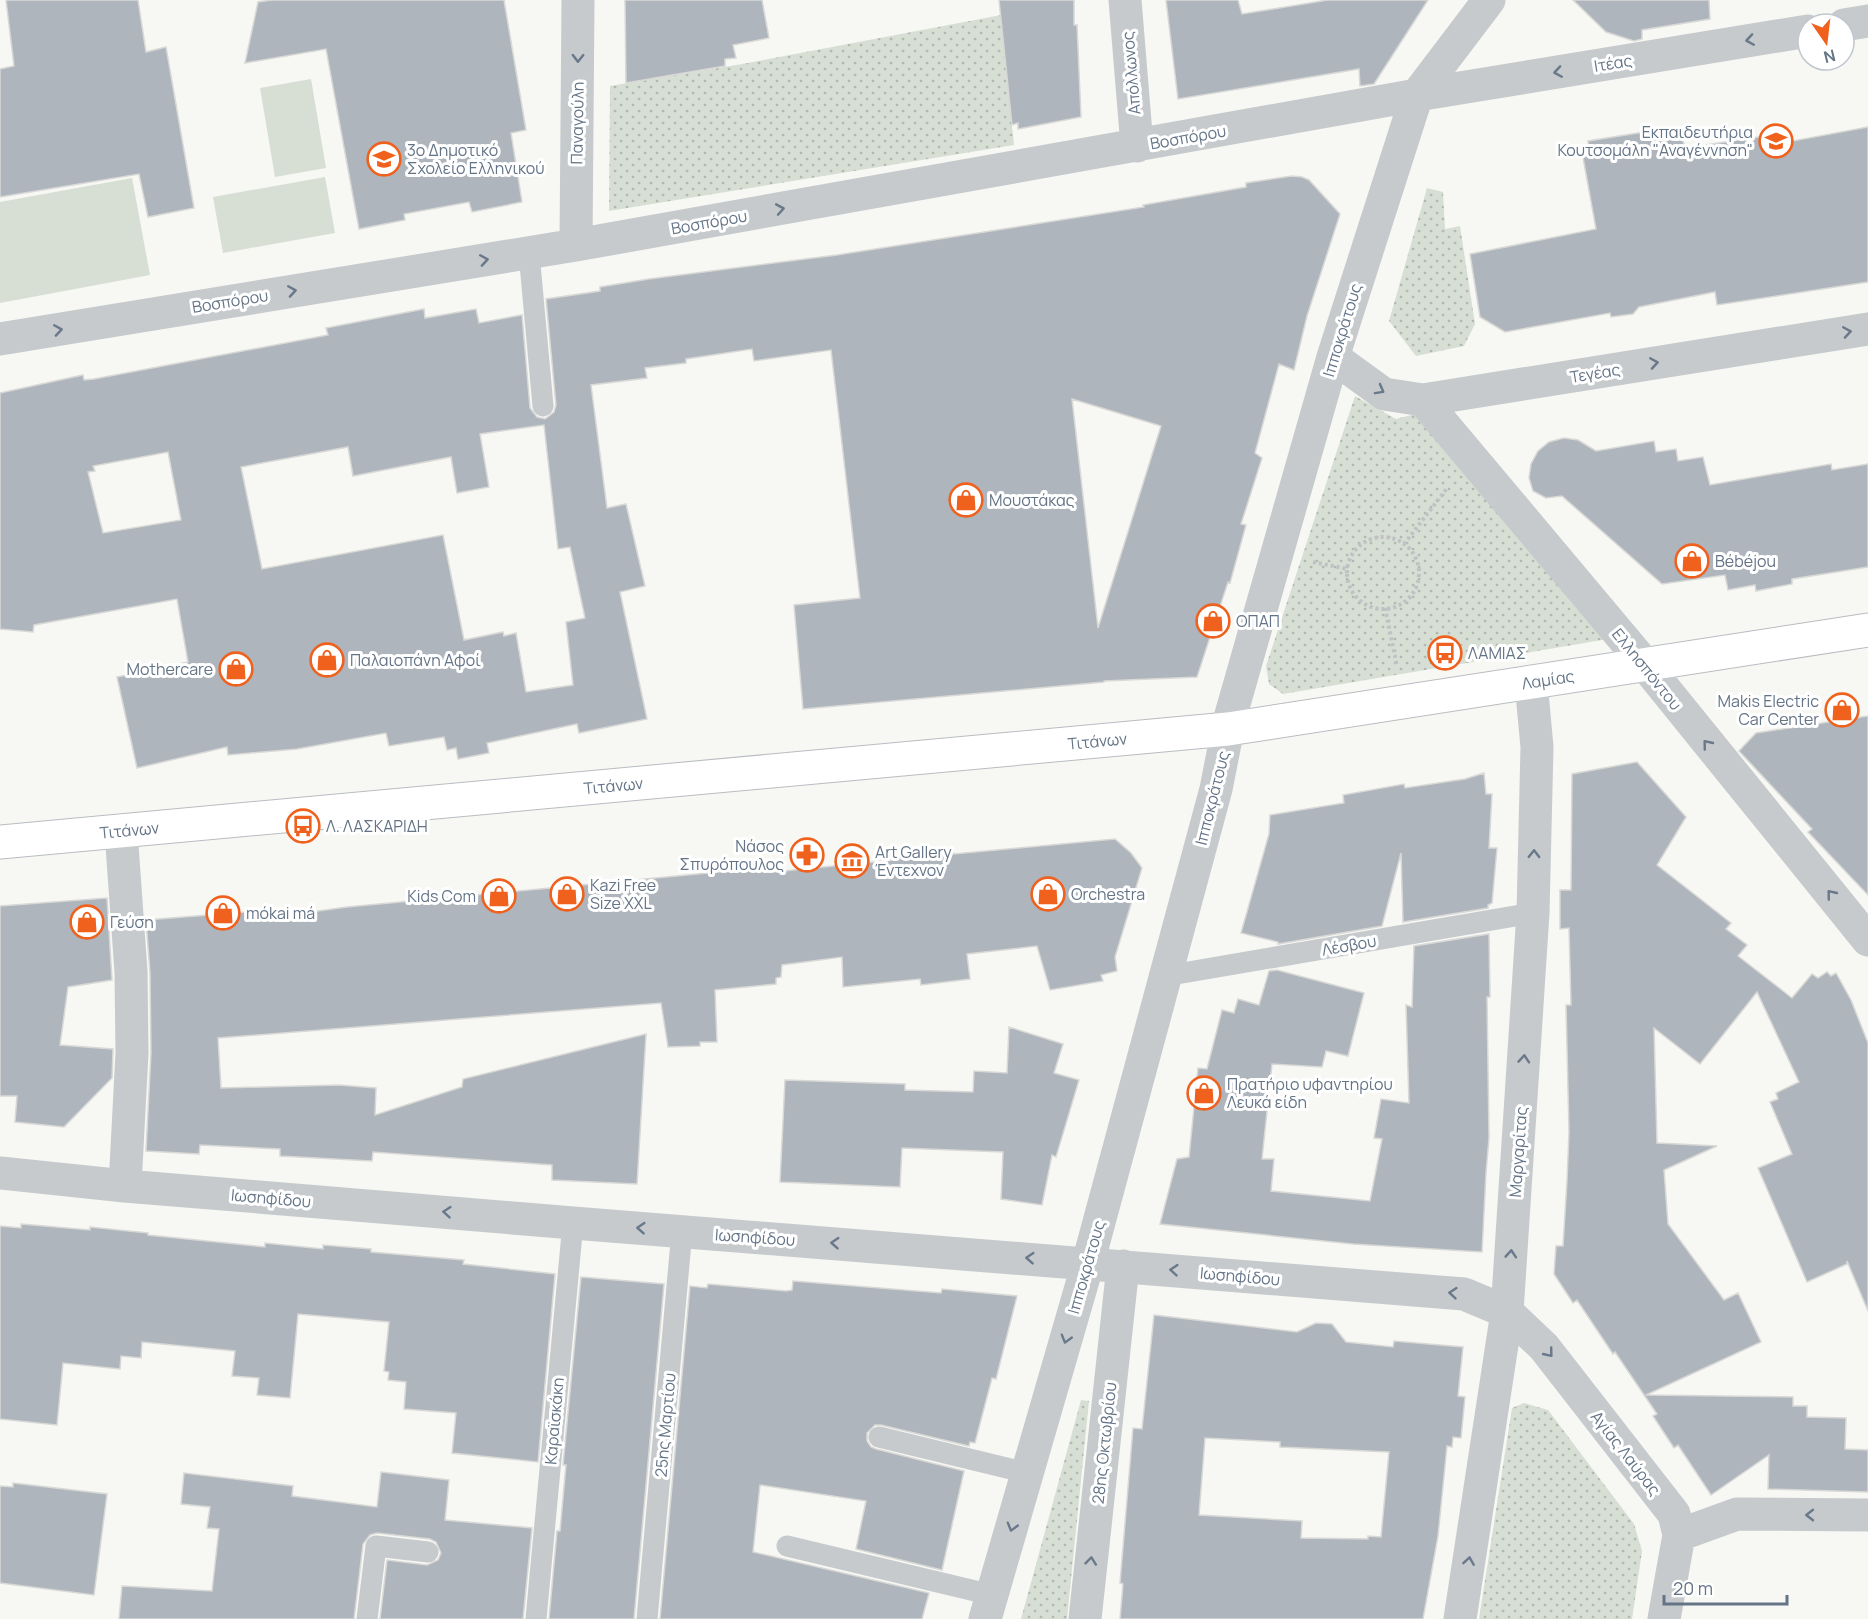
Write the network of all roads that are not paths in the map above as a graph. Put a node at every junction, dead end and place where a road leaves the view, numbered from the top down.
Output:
1 (578, 0) edge
2 (1125, 0) edge
3 (1489, 0) edge
4 (1796, 33) edge
5 (1417, 95) junction
6 (1137, 146) junction
7 (576, 245) junction
8 (529, 253) junction
9 (1868, 329) edge
10 (0, 339) edge
11 (1333, 357) junction
12 (1423, 400) junction
13 (543, 406) dead end
14 (1868, 630) edge
15 (1641, 660) junction
16 (1531, 682) junction
17 (1229, 723) junction
18 (121, 831) junction
19 (0, 842) edge
20 (1533, 913) junction
21 (1868, 940) edge
22 (1165, 976) junction
23 (0, 1173) edge
24 (125, 1185) junction
25 (573, 1223) junction
26 (682, 1231) junction
27 (1088, 1263) junction
28 (1123, 1266) junction
29 (1507, 1312) junction
30 (879, 1437) dead end
31 (1027, 1473) junction
32 (1868, 1515) edge
33 (1679, 1535) junction
34 (787, 1546) dead end
35 (428, 1552) dead end
36 (989, 1607) edge
37 (367, 1619) edge
38 (536, 1619) edge
39 (647, 1619) edge
40 (1085, 1619) edge
41 (1460, 1619) edge
42 (1664, 1619) edge

1 -> 7 street, Παναγούλη
2 - 6 street, Απόλλωνος
3 - 5 street, Ιπποκράτους
4 -> 5 street, Ιτέας
5 - 6 street, Βοσπόρου
5 - 11 street, Ιπποκράτους
7 -> 6 street, Βοσπόρου
7 - 8 street, Βοσπόρου
10 -> 8 street, Βοσπόρου
8 - 13 lane
12 -> 9 street, Τεγέας
11 -> 12 street, Τεγέας
11 - 17 street, Ιπποκράτους
12 - 15 street, Ελλησπόντου
14 - 15 main road, Λαμίας
15 - 16 main road, Λαμίας
21 -> 15 street, Ελλησπόντου
16 - 17 main road, Λαμίας
20 -> 16 street, Μαργαρίτας
17 - 18 main road, Τιτάνων
17 - 22 street, Ιπποκράτους
18 - 19 main road, Τιτάνων
18 - 24 street
20 - 22 lane, Λέσβου
29 -> 20 street, Μαργαρίτας
22 - 27 street, Ιπποκράτους
23 - 24 street, Ιωσηφίδου
25 -> 24 street, Ιωσηφίδου
26 -> 25 street, Ιωσηφίδου
25 - 38 lane, Καραϊσκάκη
27 -> 26 street, Ιωσηφίδου
26 - 39 lane, 25ης Μαρτίου
27 - 28 street, Ιωσηφίδου
27 -> 31 street, Ιπποκράτους
29 -> 28 street, Ιωσηφίδου
40 -> 28 street, 28ης Οκτωβρίου
29 -> 33 street, Αγίας Λαύρας
41 -> 29 street, Μαργαρίτας
30 - 31 lane
31 -> 36 street, Ιπποκράτους
32 -> 33 street
33 - 42 street
34 - 36 lane
35 - 37 lane

